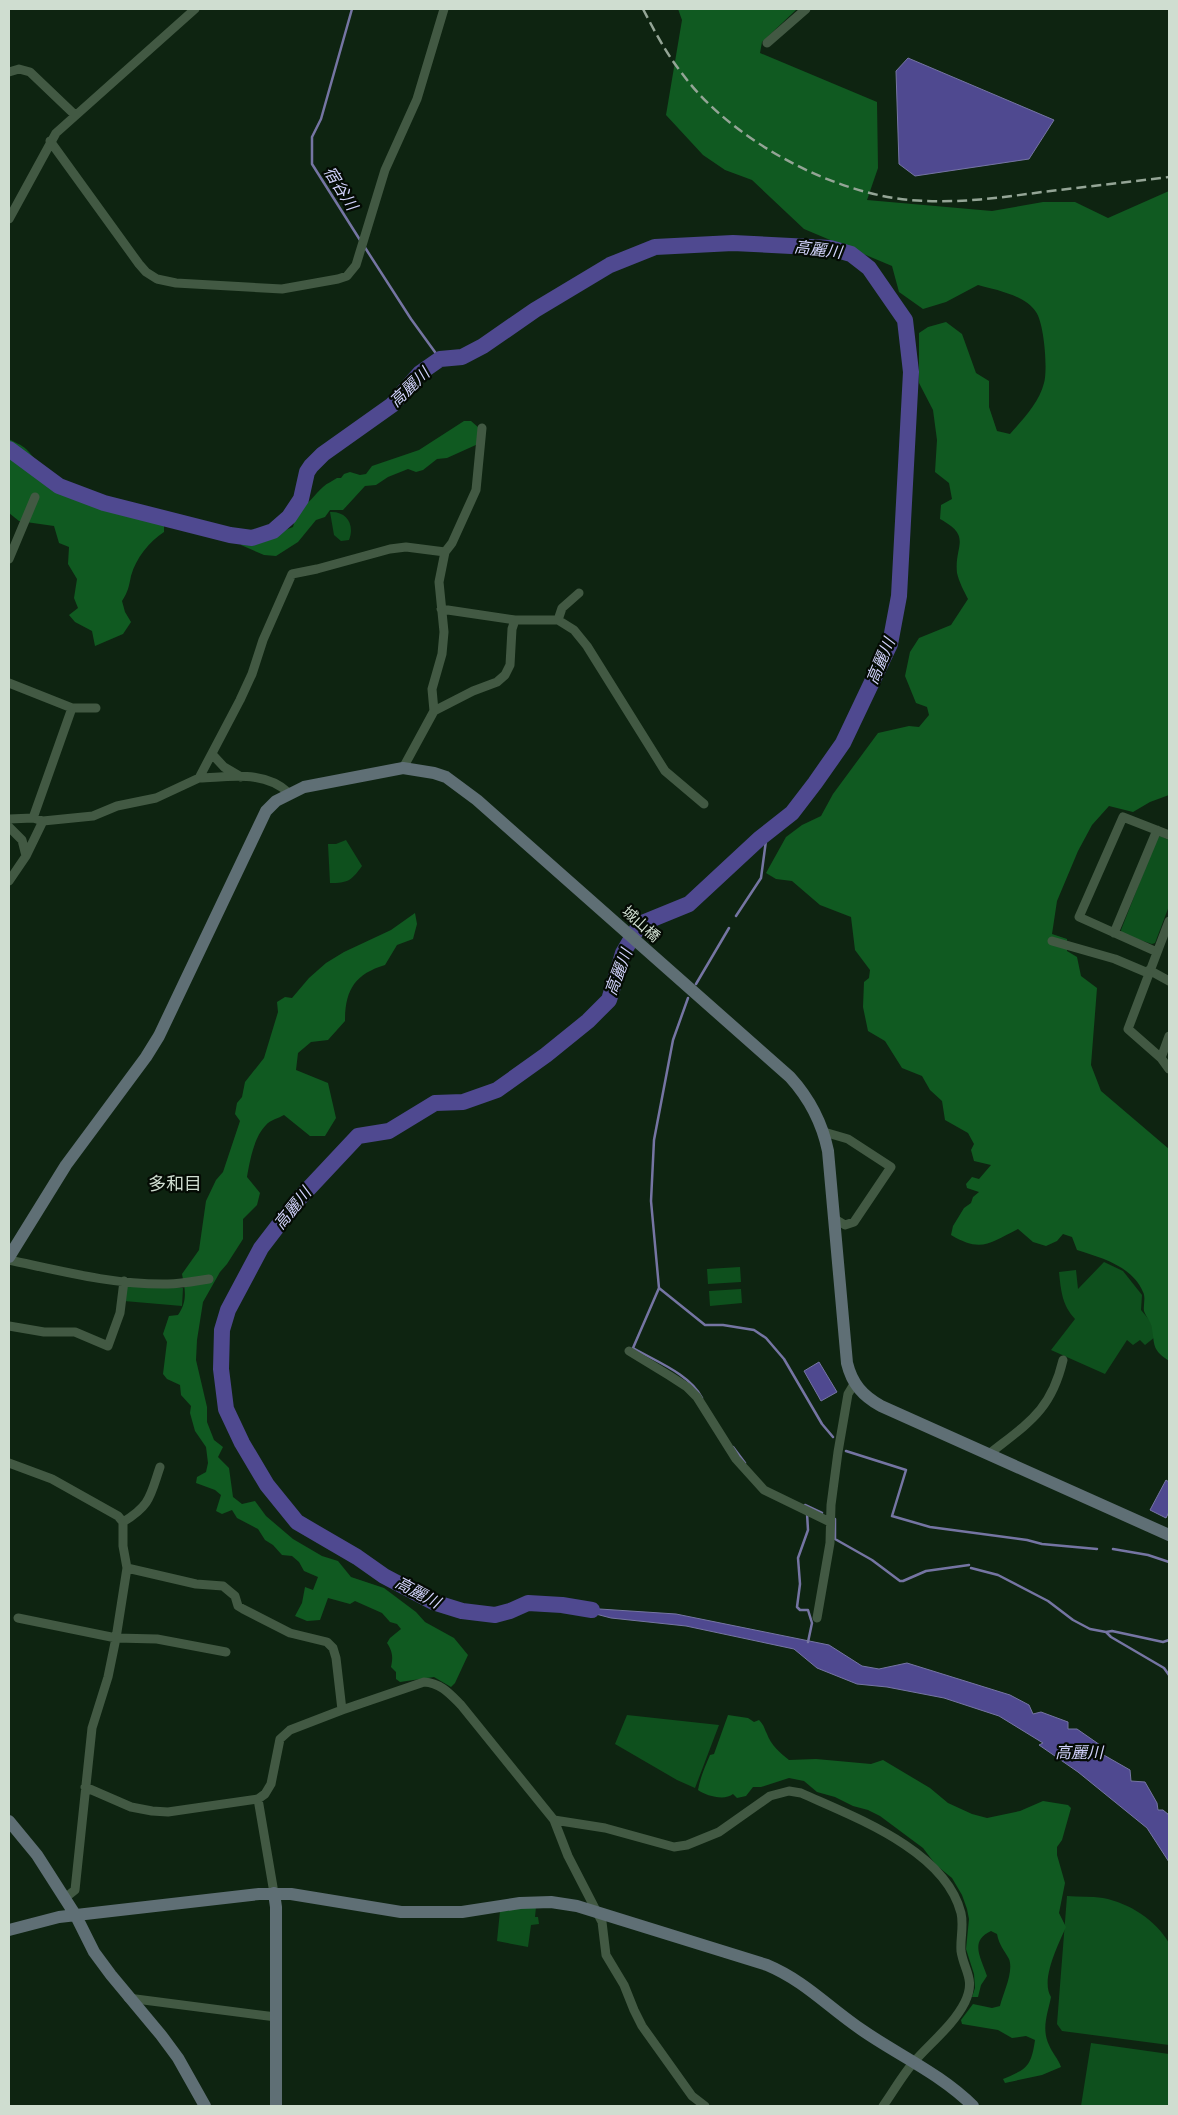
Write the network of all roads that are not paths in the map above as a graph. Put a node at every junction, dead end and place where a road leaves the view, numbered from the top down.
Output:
1 (195, 9) edge
2 (444, 9) edge
3 (806, 9) edge
4 (767, 43) dead end
5 (9, 72) edge
6 (75, 115) junction
7 (50, 141) junction
8 (9, 219) edge
9 (482, 428) dead end
10 (35, 497) dead end
11 (444, 552) junction
12 (9, 558) edge
13 (579, 594) dead end
14 (441, 609) junction
15 (516, 620) junction
16 (558, 620) junction
17 (9, 683) edge
18 (72, 708) junction
19 (96, 708) dead end
20 (434, 711) junction
21 (212, 754) junction
22 (403, 768) junction
23 (241, 777) junction
24 (199, 778) junction
25 (289, 793) junction
26 (704, 804) dead end
27 (33, 818) junction
28 (9, 819) edge
29 (43, 821) junction
30 (9, 827) edge
31 (1157, 830) junction
32 (1169, 835) edge
33 (26, 856) junction
34 (9, 881) edge
35 (1169, 921) edge
36 (1114, 933) junction
37 (1052, 941) dead end
38 (1157, 952) junction
39 (1149, 972) junction
40 (1169, 981) edge
41 (1169, 1036) edge
42 (1161, 1058) junction
43 (1169, 1069) edge
44 (824, 1132) junction
45 (835, 1219) junction
46 (9, 1259) edge
47 (209, 1279) dead end
48 (124, 1281) junction
49 (9, 1326) edge
50 (629, 1351) dead end
51 (1063, 1360) dead end
52 (854, 1384) junction
53 (989, 1454) junction
54 (9, 1463) edge
55 (160, 1467) dead end
56 (123, 1522) junction
57 (830, 1522) junction
58 (1169, 1534) edge
59 (127, 1568) junction
60 (18, 1618) dead end
61 (817, 1618) dead end
62 (116, 1638) junction
63 (226, 1652) dead end
64 (342, 1710) junction
65 (85, 1787) junction
66 (258, 1799) junction
67 (554, 1820) junction
68 (9, 1822) edge
69 (274, 1893) junction
70 (65, 1898) junction
71 (598, 1912) junction
72 (76, 1916) junction
73 (9, 1930) edge
74 (128, 1998) junction
75 (276, 2017) junction
76 (914, 2062) junction
77 (205, 2106) edge
78 (276, 2106) edge
79 (705, 2106) edge
80 (882, 2106) edge
81 (972, 2106) edge

1 - 6 street
2 - 7 street
3 - 4 street
5 - 6 street
6 - 7 street
7 - 8 street
9 - 11 street
10 - 12 street
11 - 14 street
11 - 21 street
13 - 16 street
14 - 15 street
14 - 20 street
15 - 16 street
15 - 20 street
16 - 26 street
17 - 18 street
18 - 19 street
18 - 27 street
20 - 22 street
21 - 23 street
21 - 24 street
22 - 25 street, 城山橋
22 - 44 street, 城山橋
23 - 24 street
23 - 25 street
24 - 29 street
25 - 46 street, 城山橋
27 - 28 street
27 - 29 street
29 - 33 street
30 - 33 street
31 - 32 street
31 - 36 street
31 - 36 street
33 - 34 street
35 - 38 street
36 - 38 street
37 - 39 street
38 - 39 street
39 - 40 street
39 - 42 street
41 - 42 street
42 - 43 street
44 - 45 street, 城山橋
44 - 45 street
45 - 52 street, 城山橋
46 - 48 street
47 - 48 street
48 - 49 street
50 - 57 street
51 - 53 street
52 - 53 street
52 - 57 street
53 - 58 street
54 - 56 street
55 - 56 street
56 - 59 street
57 - 61 street
59 - 62 street
59 - 64 street
60 - 62 street
62 - 63 street
62 - 65 street
64 - 66 street
64 - 67 street
65 - 66 street
65 - 70 street
66 - 69 street
67 - 71 street
67 - 76 street
68 - 70 street
69 - 71 street
69 - 72 street
69 - 75 street
70 - 72 street
71 - 76 street
71 - 79 street
72 - 73 street
72 - 74 street
74 - 75 street
74 - 77 street
75 - 78 street
76 - 80 street
76 - 81 street

